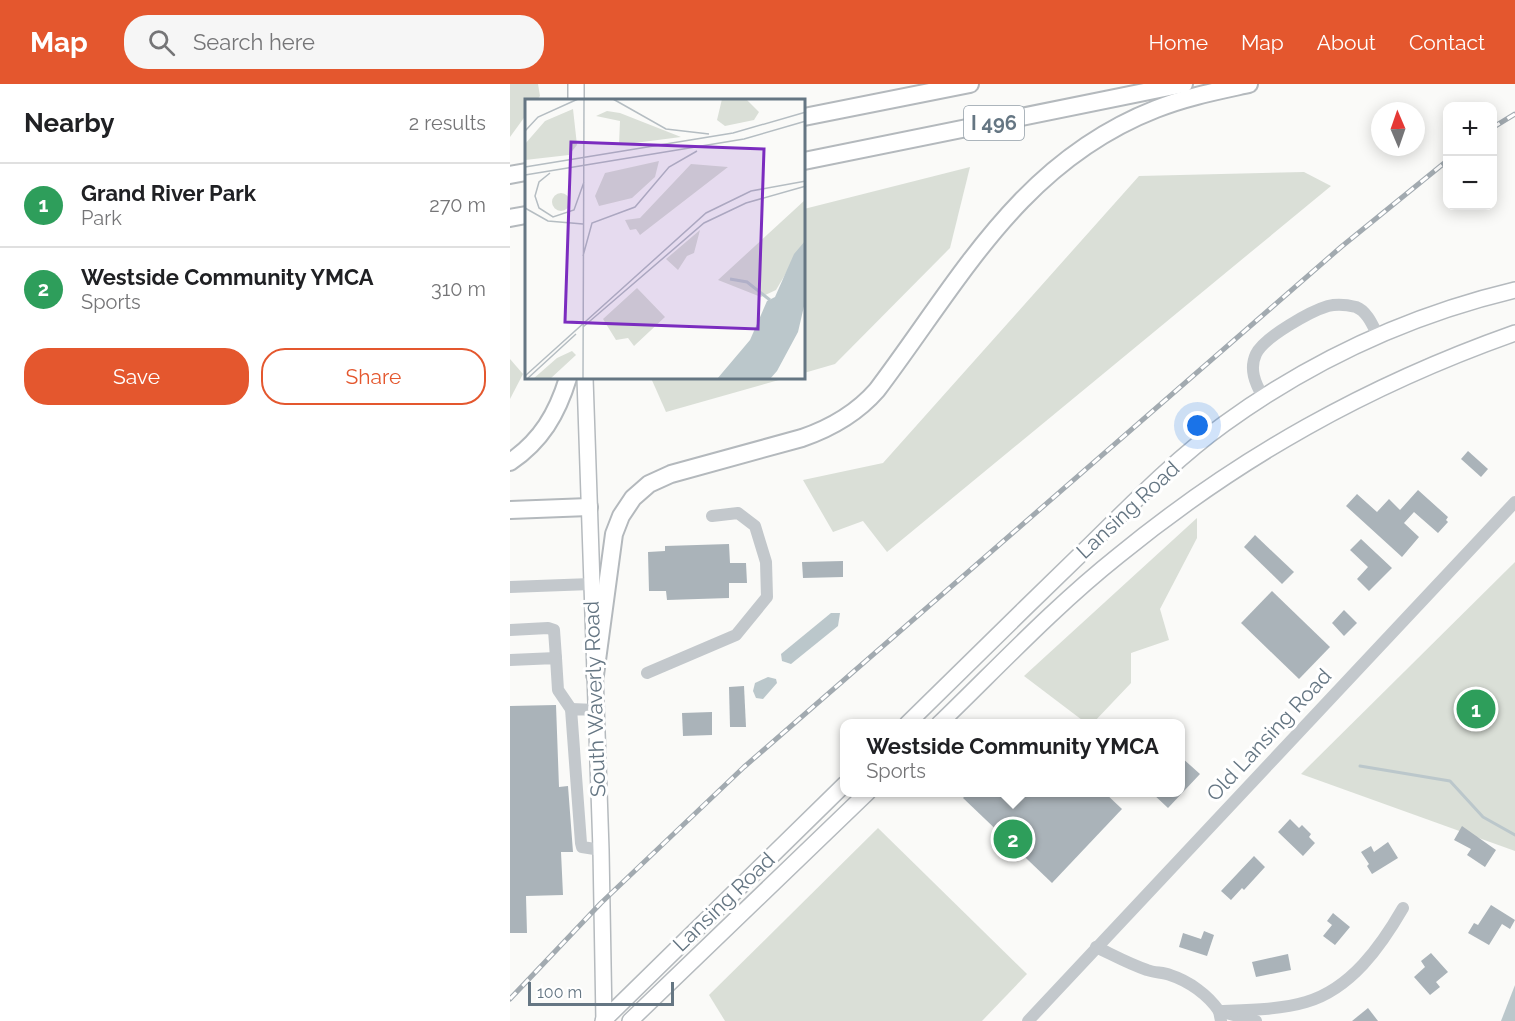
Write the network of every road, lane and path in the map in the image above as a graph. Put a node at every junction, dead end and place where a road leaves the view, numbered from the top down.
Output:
1 (970, 84) edge
2 (1184, 84) edge
3 (1249, 84) edge
4 (806, 117) edge
5 (806, 161) edge
6 (525, 172) edge
7 (510, 175) edge
8 (1515, 290) edge
9 (1515, 333) edge
10 (1378, 336) junction
11 (567, 380) edge
12 (585, 380) edge
13 (1263, 397) junction
14 (510, 462) edge
15 (1515, 502) edge
16 (589, 507) junction
17 (510, 510) edge
18 (712, 516) dead end
19 (591, 584) junction
20 (510, 587) edge
21 (510, 630) edge
22 (556, 658) junction
23 (510, 660) edge
24 (647, 674) dead end
25 (595, 675) junction
26 (570, 709) junction
27 (596, 710) junction
28 (911, 719) edge
29 (943, 719) edge
30 (840, 789) edge
31 (863, 797) edge
32 (601, 850) junction
33 (1403, 908) dead end
34 (1096, 946) junction
35 (1220, 1016) edge
36 (604, 1021) edge
37 (630, 1021) edge
38 (1028, 1021) edge
39 (1256, 1021) edge

1 - 4 highway, I 496
2 - 5 highway, I 496
3 - 25 highway
6 - 7 highway
8 - 10 main road, Lansing Road
9 - 29 main road, Lansing Road
10 - 13 main road, Lansing Road
10 - 13 street
11 - 14 highway
12 - 16 main road, South Waverly Road
13 - 28 main road, Lansing Road
15 - 34 street, Old Lansing Road
16 - 17 highway
16 - 19 main road, South Waverly Road
18 - 24 street
19 - 20 street
19 - 25 main road, South Waverly Road
21 - 22 street
22 - 23 street
22 - 26 street
25 - 27 main road, South Waverly Road
26 - 27 street
26 - 32 street
27 - 32 main road, South Waverly Road
30 - 36 main road, Lansing Road
31 - 37 main road, Lansing Road
32 - 36 main road, South Waverly Road
33 - 35 street
34 - 35 street
34 - 38 street, Old Lansing Road
35 - 39 street

